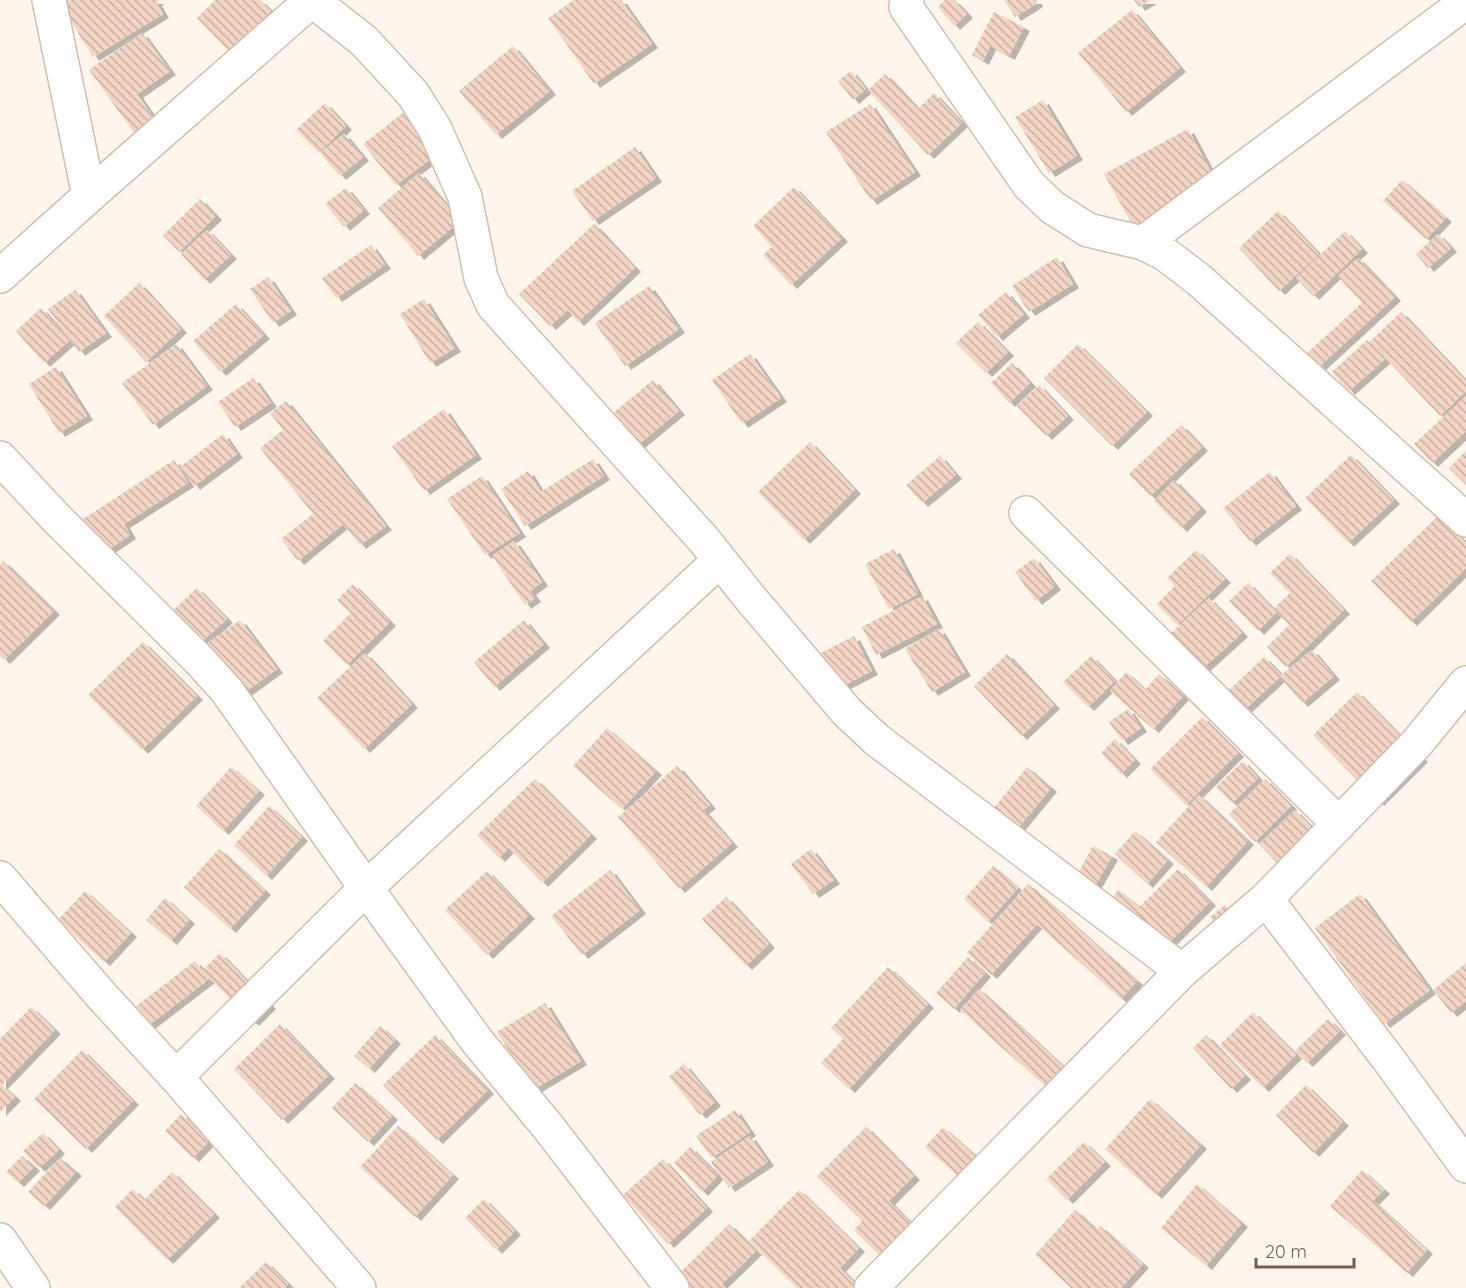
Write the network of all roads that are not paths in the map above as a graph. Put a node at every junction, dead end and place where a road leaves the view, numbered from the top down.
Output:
1 (48, 0) edge
2 (312, 0) edge
3 (907, 0) edge
4 (1466, 2) edge
5 (89, 196) junction
6 (1143, 243) junction
7 (0, 276) edge
8 (0, 458) edge
9 (1026, 513) dead end
10 (1466, 520) edge
11 (720, 560) junction
12 (1466, 683) edge
13 (1339, 824) junction
14 (0, 878) edge
15 (366, 888) junction
16 (1266, 899) junction
17 (1182, 971) junction
18 (176, 1077) junction
19 (1466, 1166) edge
20 (0, 1240) edge
21 (33, 1288) edge
22 (359, 1288) edge
23 (672, 1288) edge
24 (871, 1288) edge

1 - 5 street
2 - 5 street
2 - 11 street
3 - 6 street
4 - 6 street
5 - 7 street
6 - 10 street
8 - 15 street
9 - 13 street
11 - 15 street
11 - 17 street
12 - 13 street
13 - 16 street
14 - 18 street
15 - 18 street
15 - 23 street
16 - 17 street
16 - 19 street
17 - 24 street
18 - 22 street
20 - 21 street

